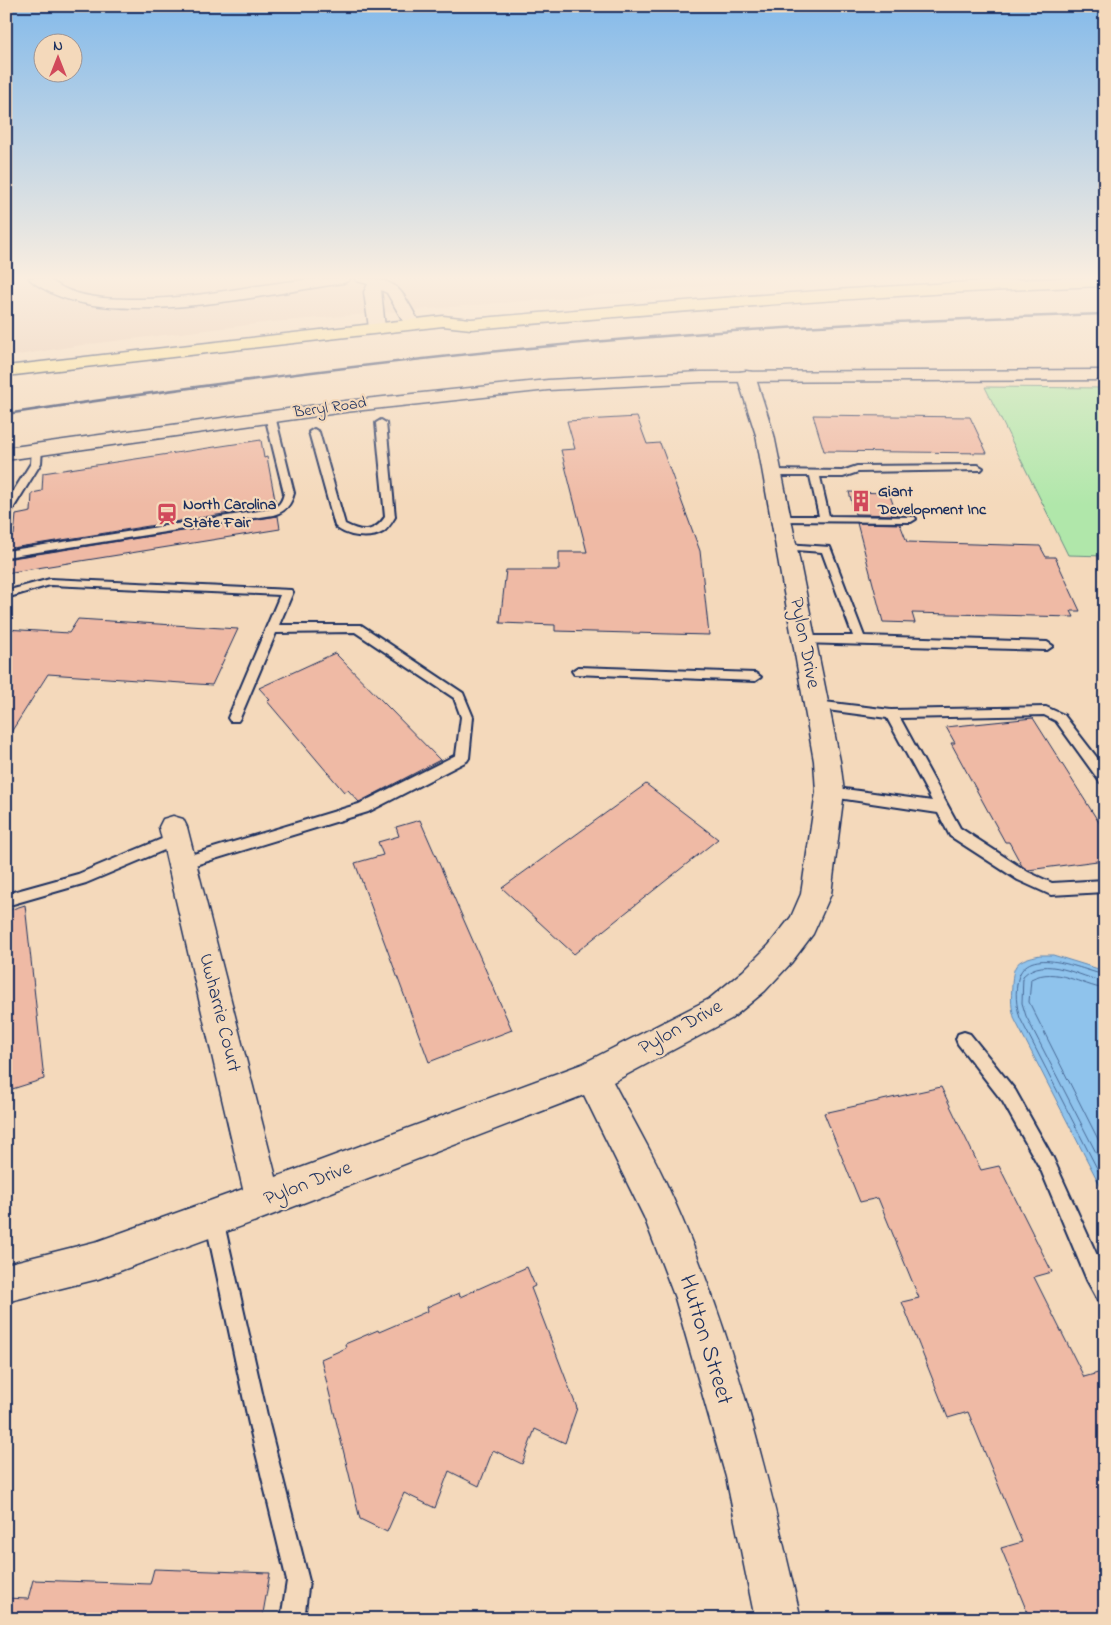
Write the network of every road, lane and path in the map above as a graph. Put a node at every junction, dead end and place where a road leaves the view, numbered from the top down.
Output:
1 (144, 354) edge
2 (6, 371) edge
3 (1105, 375) edge
4 (746, 376) junction
5 (270, 416) junction
6 (381, 423) dead end
7 (314, 432) dead end
8 (37, 449) junction
9 (6, 454) edge
10 (978, 468) dead end
11 (772, 473) junction
12 (814, 474) junction
13 (6, 512) edge
14 (825, 518) junction
15 (911, 519) dead end
16 (783, 533) junction
17 (6, 554) edge
18 (6, 595) edge
19 (272, 629) junction
20 (804, 640) junction
21 (860, 640) junction
22 (1047, 646) dead end
23 (578, 671) dead end
24 (755, 677) dead end
25 (816, 706) junction
26 (891, 714) junction
27 (234, 718) dead end
28 (1105, 778) edge
29 (830, 792) junction
30 (942, 808) junction
31 (177, 843) junction
32 (1105, 886) edge
33 (6, 900) edge
34 (964, 1039) dead end
35 (592, 1076) junction
36 (264, 1200) junction
37 (214, 1218) junction
38 (6, 1283) edge
39 (1105, 1293) edge
40 (292, 1619) edge
41 (778, 1619) edge

1 - 2 main road
3 - 4 street, Beryl Road
4 - 5 street, Beryl Road
4 - 11 street, Pylon Drive
5 - 8 street, Beryl Road
5 - 17 lane
6 - 7 lane
8 - 9 street, Beryl Road
8 - 13 lane
10 - 12 lane
11 - 12 lane
11 - 16 street, Pylon Drive
12 - 14 lane
14 - 15 lane
14 - 16 lane
16 - 20 street, Pylon Drive
16 - 21 lane
18 - 19 lane
19 - 27 lane
19 - 31 lane
20 - 21 lane
20 - 25 street, Pylon Drive
21 - 22 lane
23 - 24 lane
25 - 26 lane
25 - 29 street, Pylon Drive
26 - 28 lane
26 - 30 lane
29 - 30 lane
29 - 35 street, Pylon Drive
30 - 32 lane
31 - 33 lane
31 - 36 street, Uwharrie Court
34 - 39 lane
35 - 36 street, Pylon Drive
35 - 41 street, Hutton Street
36 - 37 street, Pylon Drive
37 - 38 street, Pylon Drive
37 - 40 lane

